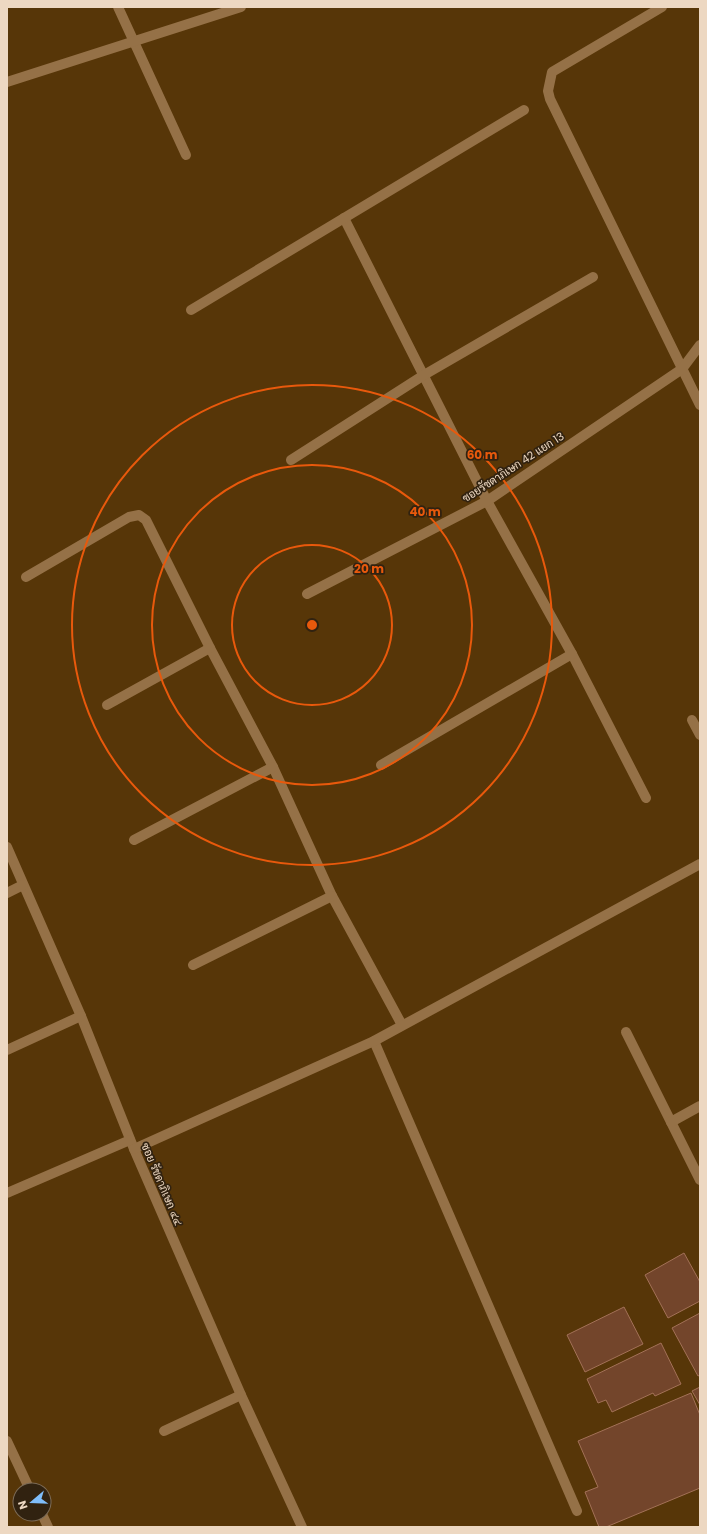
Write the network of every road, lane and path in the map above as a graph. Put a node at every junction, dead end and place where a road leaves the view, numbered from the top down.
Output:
1 (118, 7) edge
2 (241, 7) edge
3 (662, 7) edge
4 (135, 42) junction
5 (7, 82) edge
6 (524, 110) dead end
7 (186, 155) dead end
8 (344, 218) junction
9 (593, 277) dead end
10 (191, 310) dead end
11 (700, 345) edge
12 (682, 369) junction
13 (424, 375) junction
14 (700, 405) edge
15 (291, 460) dead end
16 (488, 501) junction
17 (26, 577) dead end
18 (306, 594) dead end
19 (210, 648) junction
20 (572, 654) junction
21 (107, 705) dead end
22 (692, 720) dead end
23 (700, 735) edge
24 (381, 765) dead end
25 (272, 767) junction
26 (646, 798) dead end
27 (134, 840) dead end
28 (7, 847) edge
29 (700, 864) edge
30 (23, 885) junction
31 (7, 893) edge
32 (332, 896) junction
33 (193, 965) dead end
34 (81, 1016) junction
35 (402, 1025) junction
36 (626, 1032) dead end
37 (374, 1041) junction
38 (7, 1050) edge
39 (700, 1106) edge
40 (671, 1122) junction
41 (132, 1145) junction
42 (700, 1180) edge
43 (7, 1193) edge
44 (240, 1395) junction
45 (164, 1431) dead end
46 (7, 1441) edge
47 (26, 1482) edge
48 (577, 1511) dead end
49 (302, 1527) edge

1 - 4 street
2 - 4 street
3 - 12 street
4 - 5 street
4 - 7 street
6 - 8 street
8 - 10 street
8 - 13 street
9 - 13 street
11 - 12 street, ซอยรัชดาภิเษก 42 แยก 13
12 - 14 street
12 - 16 street, ซอยรัชดาภิเษก 42 แยก 13
13 - 15 street
13 - 16 street
16 - 18 street, ซอยรัชดาภิเษก 42 แยก 13
16 - 20 street
17 - 19 street
19 - 21 street
19 - 25 street
20 - 24 street
20 - 26 street
22 - 23 street
25 - 27 street
25 - 32 street
28 - 30 street, ซอย รัชดาภิเษก ๔๔
29 - 35 street
30 - 31 street
30 - 34 street, ซอย รัชดาภิเษก ๔๔
32 - 33 street
32 - 35 street
34 - 38 street
34 - 41 street, ซอย รัชดาภิเษก ๔๔
35 - 37 street
36 - 40 street
37 - 41 street
37 - 48 street
39 - 40 street
40 - 42 street
41 - 43 street
41 - 44 street, ซอย รัชดาภิเษก ๔๔
44 - 45 street
44 - 49 street, ซอย รัชดาภิเษก ๔๔
46 - 47 street

